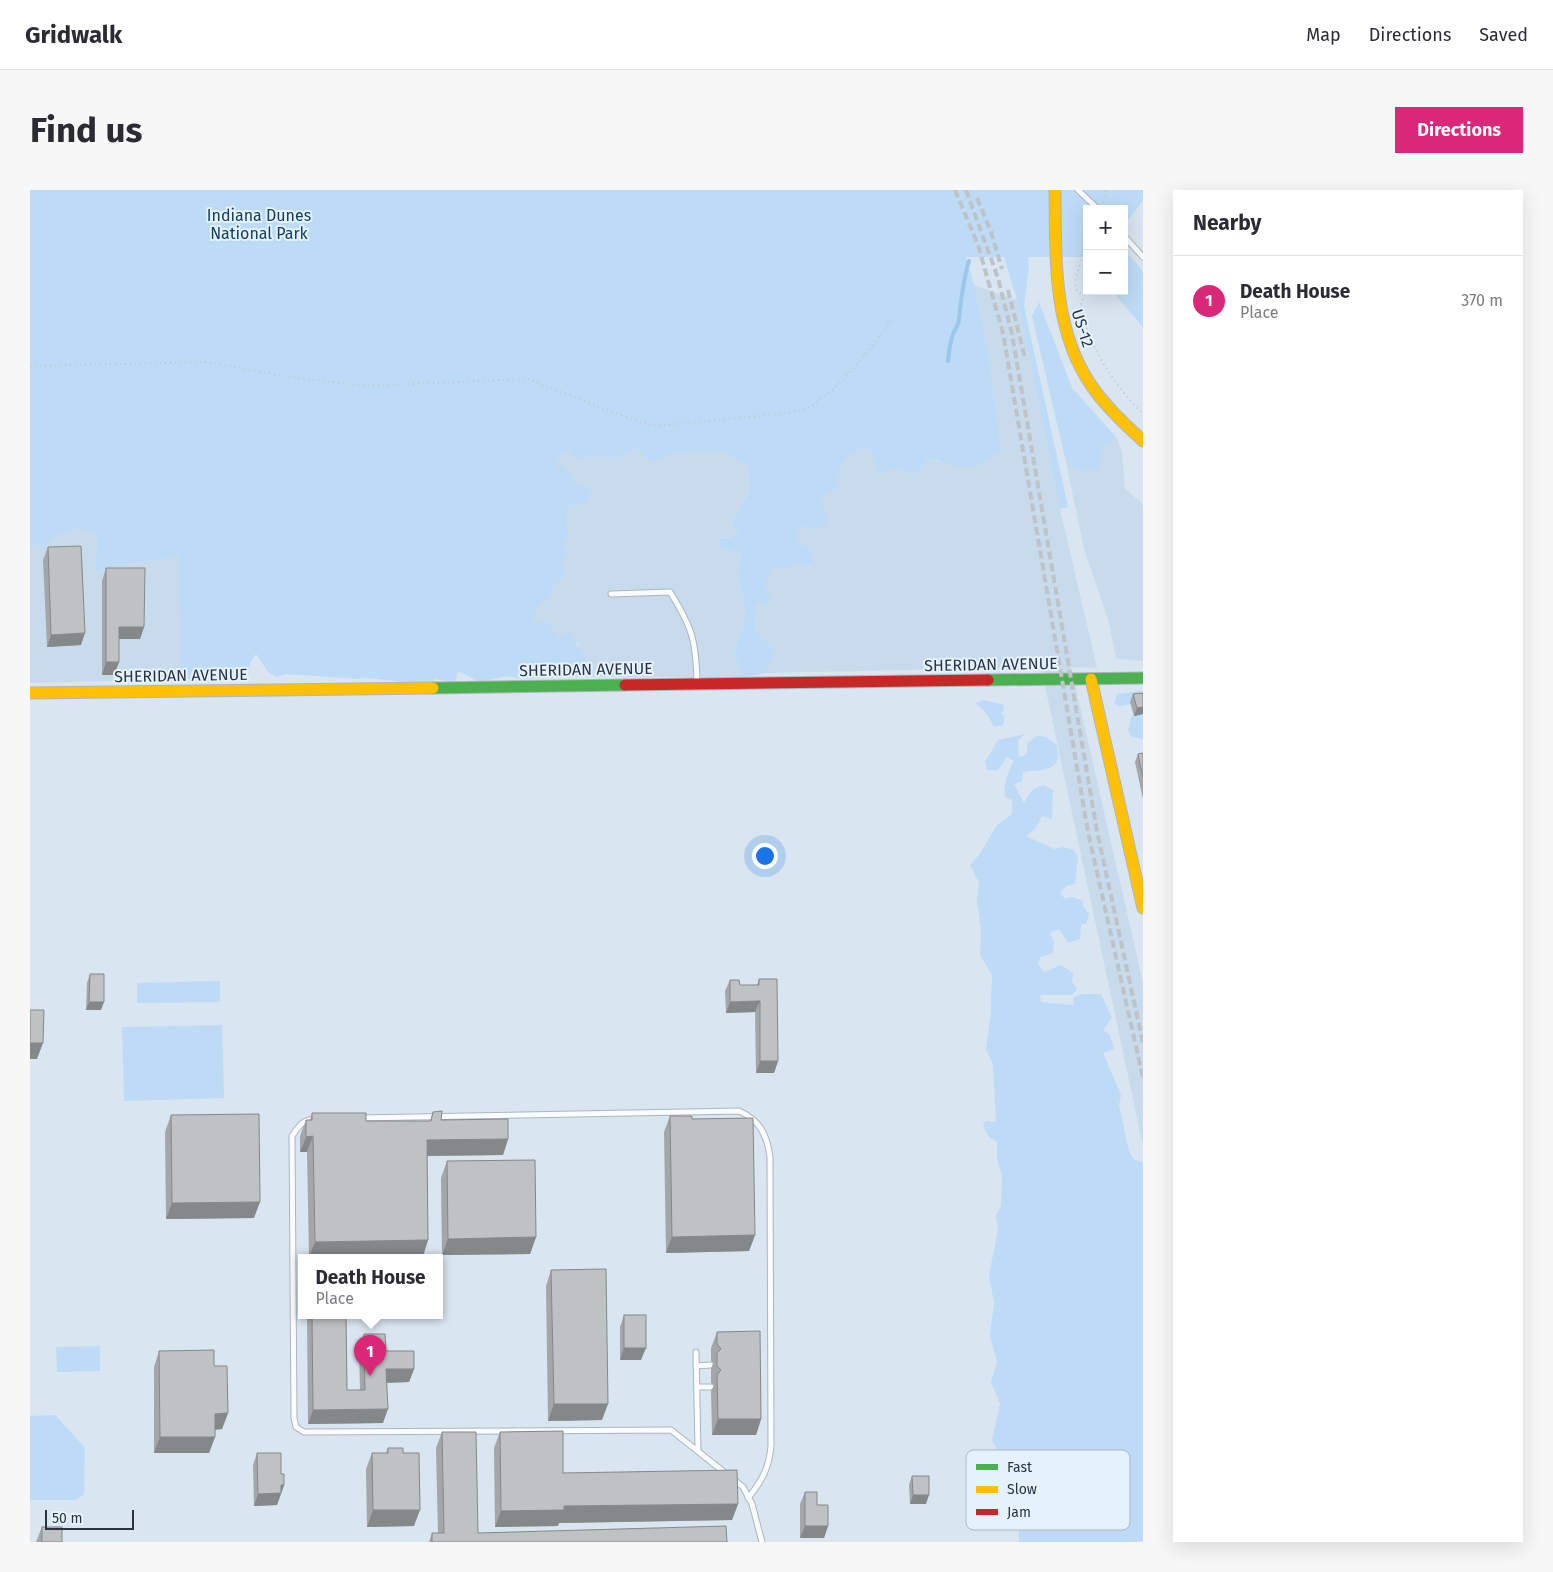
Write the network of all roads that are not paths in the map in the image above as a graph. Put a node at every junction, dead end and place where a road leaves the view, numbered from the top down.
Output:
1 (1055, 190) edge
2 (1078, 190) edge
3 (1094, 205) edge
4 (1128, 240) edge
5 (1143, 256) edge
6 (1143, 441) edge
7 (611, 594) dead end
8 (1143, 678) edge
9 (1091, 679) junction
10 (698, 684) junction
11 (30, 693) edge
12 (1143, 908) edge
13 (356, 1118) edge
14 (328, 1119) edge
15 (696, 1352) dead end
16 (711, 1365) dead end
17 (696, 1366) junction
18 (697, 1387) junction
19 (711, 1387) dead end
20 (698, 1451) junction
21 (748, 1498) junction
22 (762, 1542) edge

1 - 6 street, US-12
2 - 3 lane
4 - 5 lane
7 - 10 lane
8 - 9 street, SHERIDAN AVENUE
9 - 10 street, SHERIDAN AVENUE
9 - 12 street
10 - 11 street, SHERIDAN AVENUE
13 - 21 lane
14 - 20 lane
15 - 17 lane
16 - 17 lane
17 - 18 lane
18 - 19 lane
18 - 20 lane
20 - 21 lane
21 - 22 lane

